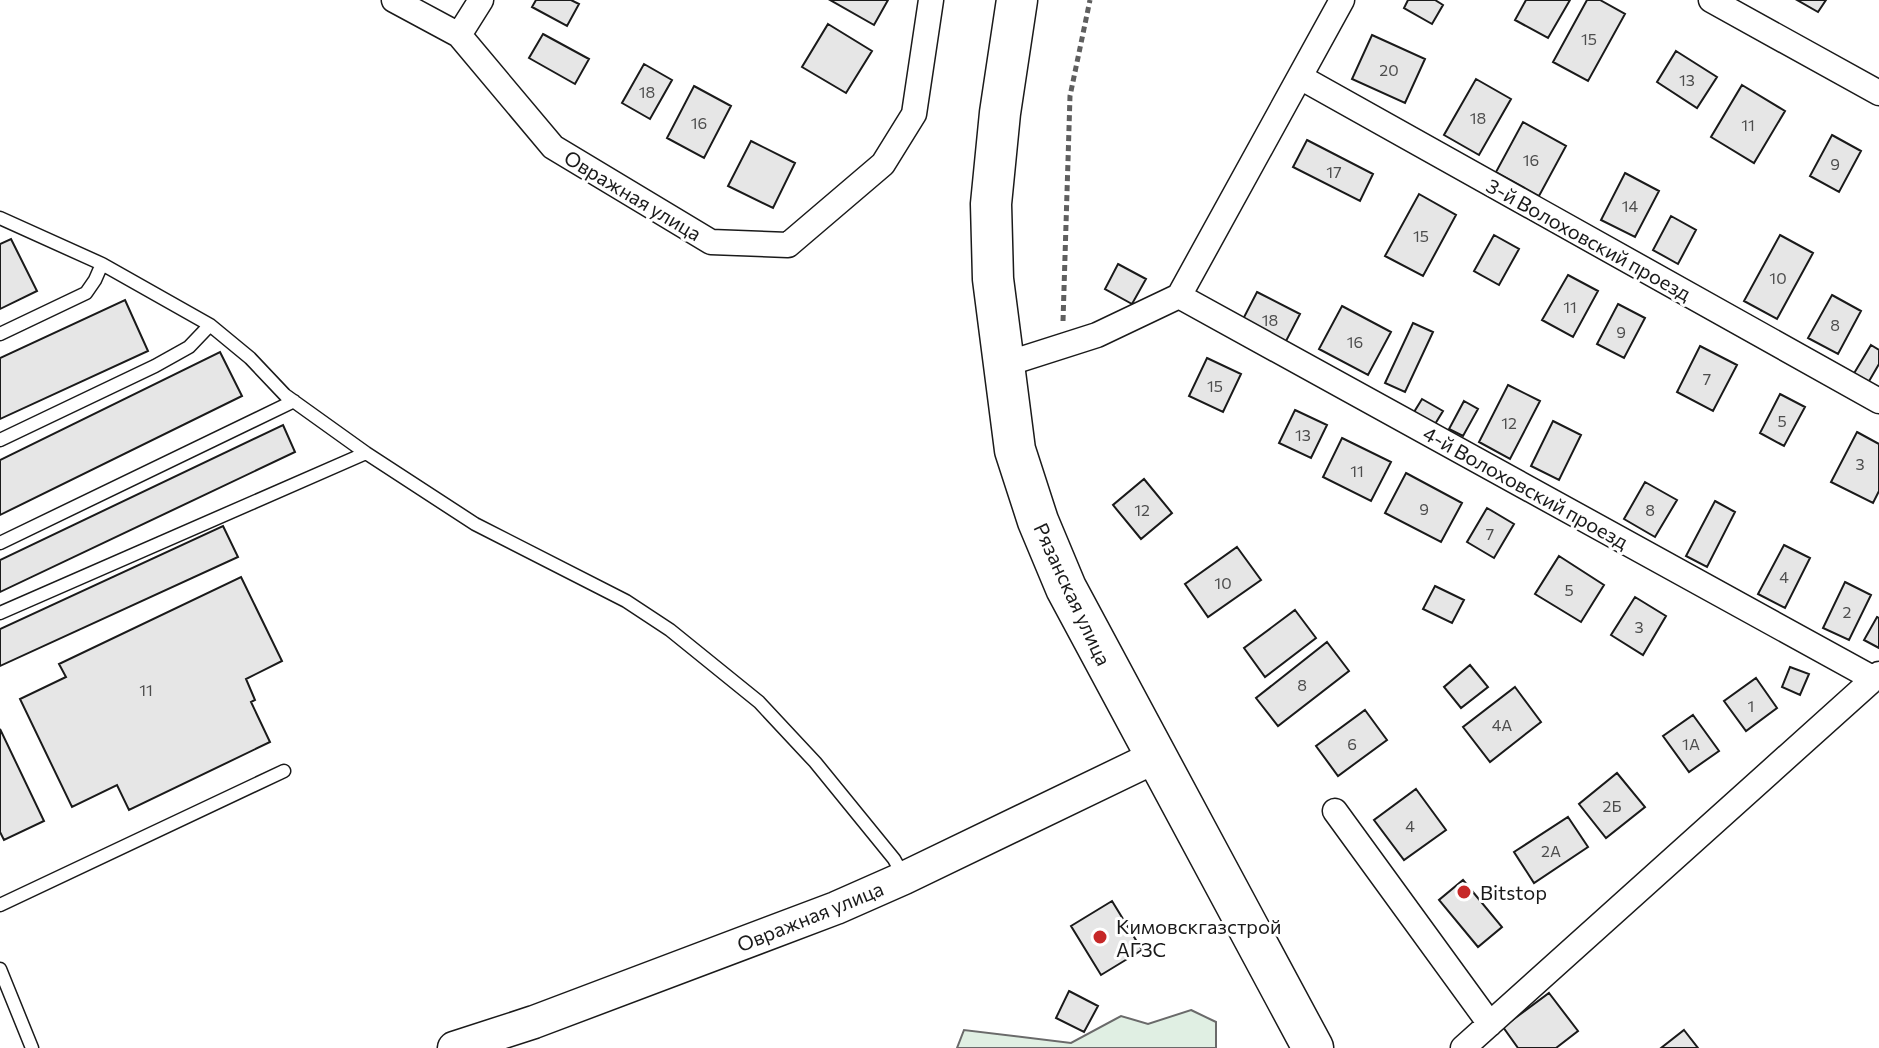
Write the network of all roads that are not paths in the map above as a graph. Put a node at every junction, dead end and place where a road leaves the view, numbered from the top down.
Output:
1 (394, 0) edge
2 (481, 0) edge
3 (931, 0) edge
4 (1017, 0) edge
5 (1342, 0) edge
6 (1711, 0) edge
7 (459, 35) junction
8 (1300, 77) junction
9 (1879, 93) edge
10 (0, 218) edge
11 (102, 264) junction
12 (1179, 296) junction
13 (210, 325) junction
14 (0, 334) edge
15 (1003, 365) junction
16 (294, 401) junction
17 (1879, 401) edge
18 (0, 440) edge
19 (366, 453) junction
20 (0, 543) edge
21 (0, 613) edge
22 (1876, 677) edge
23 (1155, 757) junction
24 (284, 771) dead end
25 (1335, 811) dead end
26 (904, 878) junction
27 (0, 905) edge
28 (0, 969) edge
29 (1490, 1024) junction
30 (32, 1048) edge
31 (454, 1048) edge
32 (1313, 1048) edge
33 (1463, 1048) edge

1 - 7 street, Овражная улица
2 - 7 street
3 - 7 street, Овражная улица
4 - 15 main road, Рязанская улица
5 - 8 street
6 - 9 street
8 - 12 street
8 - 17 street, 3-й Волоховский проезд
10 - 11 lane
11 - 13 lane
11 - 14 lane
12 - 15 street
12 - 22 street, 4-й Волоховский проезд
13 - 16 lane
13 - 18 lane
15 - 23 main road, Рязанская улица
16 - 19 lane
16 - 20 lane
19 - 21 lane
19 - 26 lane
22 - 29 street, 4-й Волоховский проезд
23 - 26 street, Овражная улица
23 - 32 main road, Рязанская улица
24 - 27 lane
25 - 29 street
26 - 31 street, Овражная улица
28 - 30 lane
29 - 33 street, 4-й Волоховский проезд

